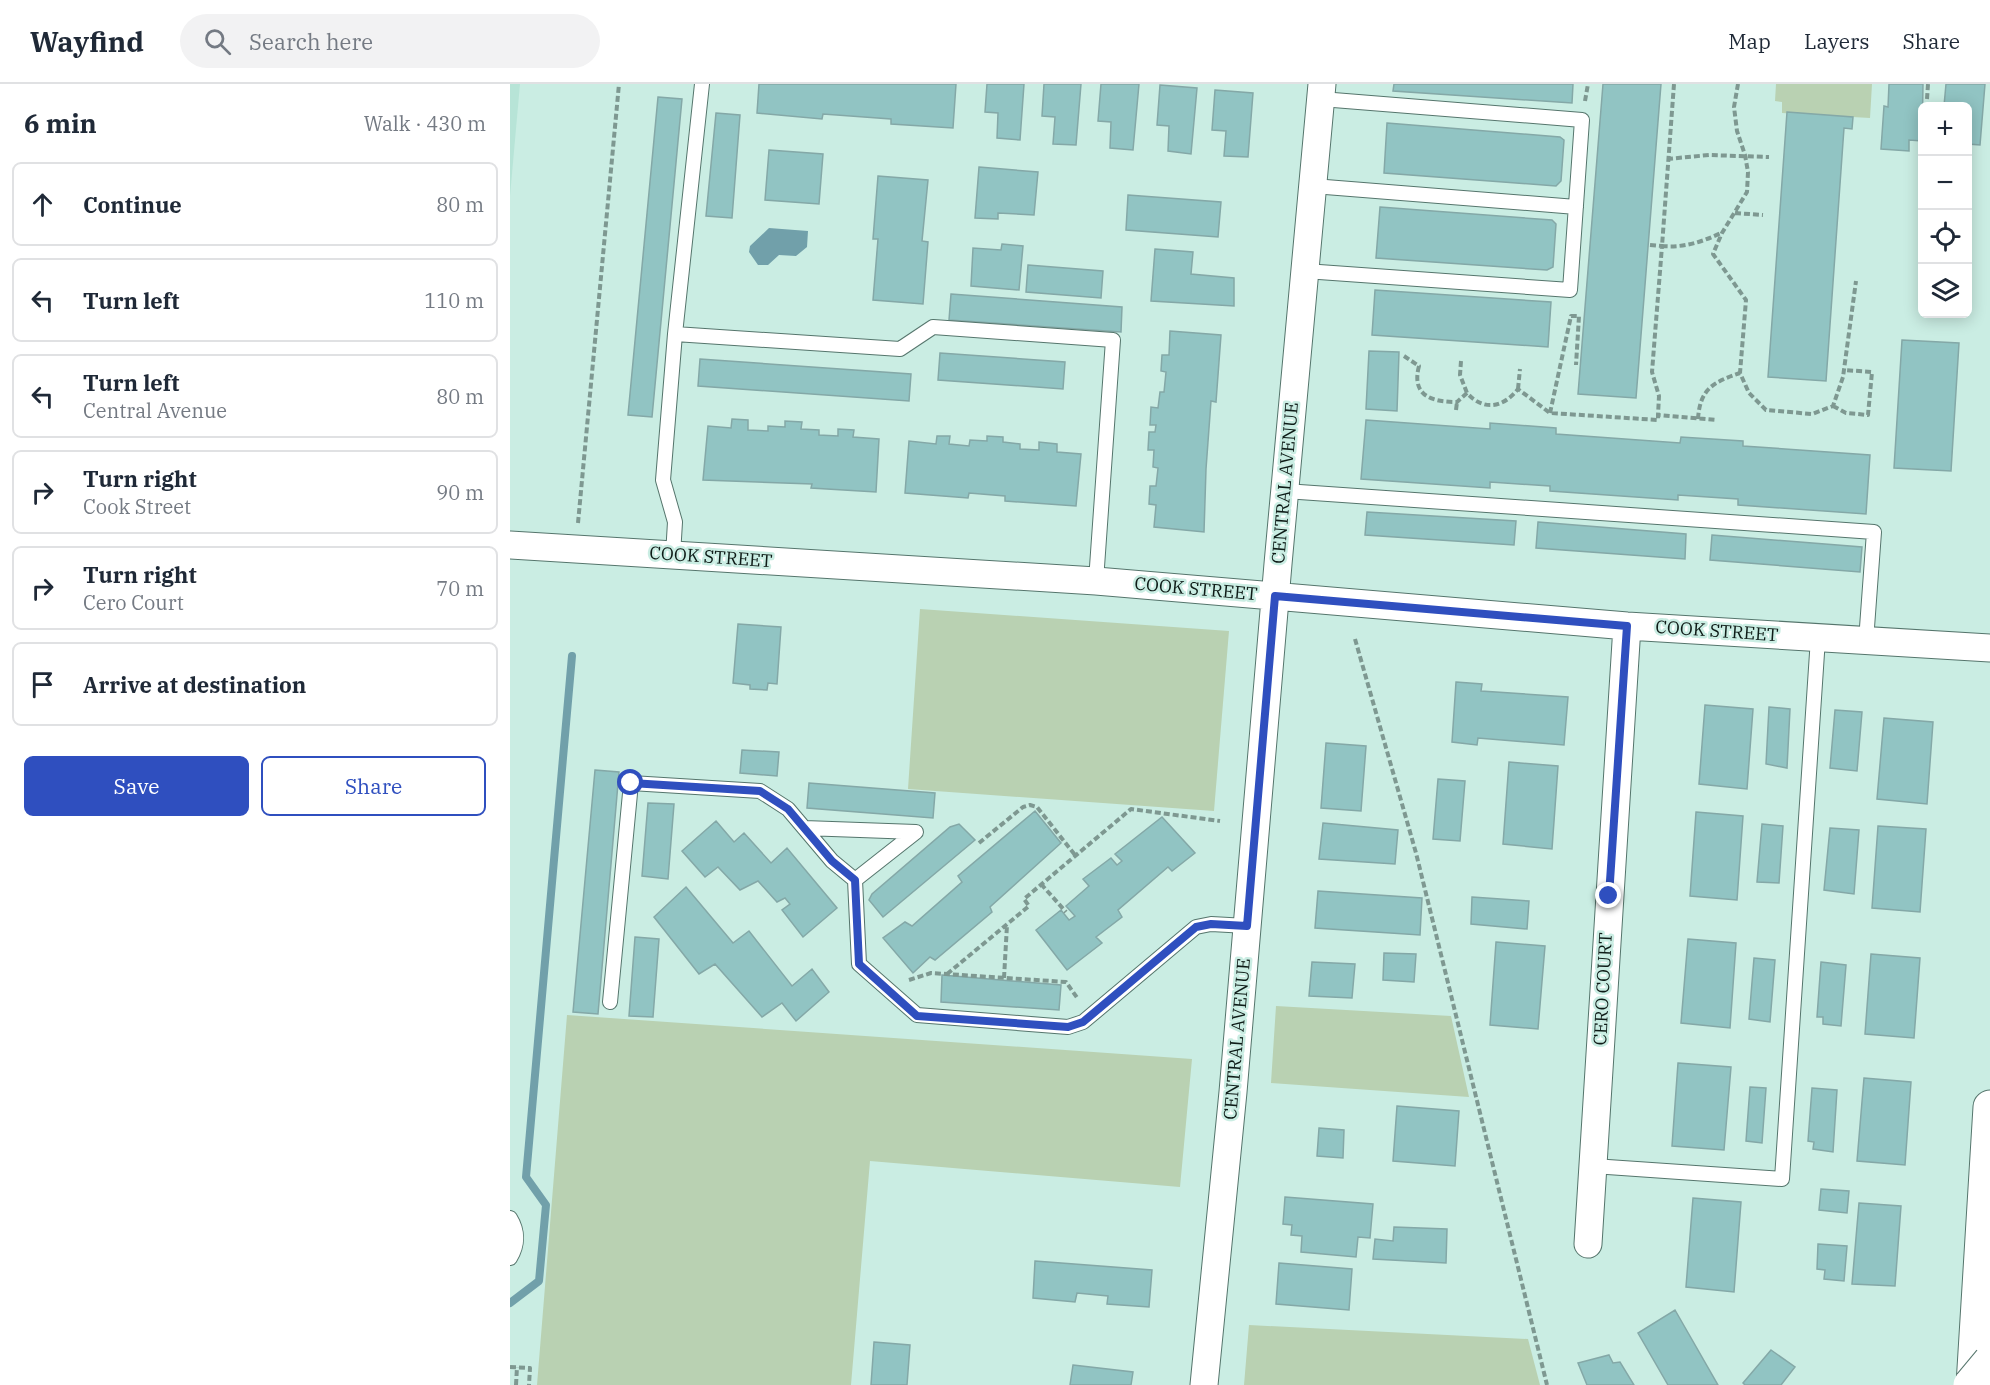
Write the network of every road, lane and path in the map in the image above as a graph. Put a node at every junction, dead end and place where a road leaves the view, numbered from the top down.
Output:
1 (620, 84) edge
2 (702, 84) edge
3 (1674, 84) edge
4 (1738, 84) edge
5 (1928, 84) edge
6 (1322, 91) edge
7 (1927, 99) dead end
8 (1746, 155) junction
9 (1769, 157) dead end
10 (1668, 159) junction
11 (1313, 186) junction
12 (1576, 207) junction
13 (1735, 213) junction
14 (1763, 215) dead end
15 (1722, 232) junction
16 (1650, 245) dead end
17 (1662, 246) junction
18 (1305, 271) junction
19 (1856, 281) dead end
20 (675, 334) junction
21 (1404, 356) dead end
22 (1461, 361) dead end
23 (1576, 365) dead end
24 (1520, 369) dead end
25 (1844, 370) junction
26 (1740, 373) junction
27 (1518, 388) junction
28 (1467, 393) junction
29 (1456, 402) junction
30 (1833, 406) junction
31 (1456, 410) dead end
32 (1550, 413) junction
33 (1658, 415) junction
34 (1698, 419) junction
35 (1717, 420) dead end
36 (1285, 490) junction
37 (510, 544) edge
38 (576, 548) junction
39 (673, 555) junction
40 (1096, 581) junction
41 (1275, 596) junction
42 (1627, 626) junction
43 (1818, 638) junction
44 (1355, 639) dead end
45 (1866, 641) junction
46 (1990, 648) edge
47 (1220, 821) dead end
48 (804, 828) junction
49 (979, 843) dead end
50 (1075, 855) junction
51 (855, 880) junction
52 (1041, 884) junction
53 (1066, 912) dead end
54 (1008, 924) junction
55 (1247, 926) junction
56 (902, 974) dead end
57 (948, 974) junction
58 (1004, 978) junction
59 (1078, 999) dead end
60 (610, 1002) dead end
61 (1990, 1107) edge
62 (1593, 1166) junction
63 (510, 1218) edge
64 (1587, 1244) dead end
65 (510, 1258) edge
66 (1990, 1361) edge
67 (510, 1366) edge
68 (517, 1367) junction
69 (516, 1385) edge
70 (529, 1385) edge
71 (1204, 1385) edge
72 (1547, 1385) edge
73 (1971, 1385) edge

1 - 38 path
2 - 20 lane
3 - 10 path
4 - 8 path
5 - 7 path
6 - 11 street, CENTRAL AVENUE
6 - 12 lane
8 - 9 path
8 - 10 path
8 - 13 path
10 - 17 path
11 - 12 lane
11 - 18 street, CENTRAL AVENUE
12 - 18 lane
13 - 14 path
13 - 15 path
15 - 17 path
15 - 26 path
16 - 17 path
17 - 33 path
18 - 36 street, CENTRAL AVENUE
19 - 25 path
20 - 39 lane
20 - 40 lane
21 - 29 path
22 - 28 path
23 - 32 path
24 - 27 path
25 - 30 path
25 - 30 path
26 - 30 path
26 - 34 path
27 - 28 path
27 - 32 path
28 - 29 path
29 - 31 path
32 - 33 path
33 - 34 path
34 - 35 path
36 - 41 street, CENTRAL AVENUE
36 - 45 lane
37 - 38 street, COOK STREET
38 - 39 street, COOK STREET
39 - 40 street, COOK STREET
40 - 41 street, COOK STREET
41 - 42 street, COOK STREET
41 - 55 street, CENTRAL AVENUE
42 - 43 street, COOK STREET
42 - 62 street, CERO COURT
43 - 45 street, COOK STREET
43 - 62 lane
44 - 72 path
45 - 46 street, COOK STREET
47 - 50 path
48 - 51 lane
48 - 51 lane
48 - 60 lane
49 - 50 path
50 - 52 path
51 - 55 lane
52 - 53 path
52 - 54 path
54 - 57 path
54 - 58 path
55 - 71 street, CENTRAL AVENUE
56 - 57 path
57 - 58 path
58 - 59 path
61 - 73 main road
62 - 64 street, CERO COURT
63 - 65 lane
66 - 73 main road, bridge
67 - 68 path
68 - 69 path
68 - 70 path

